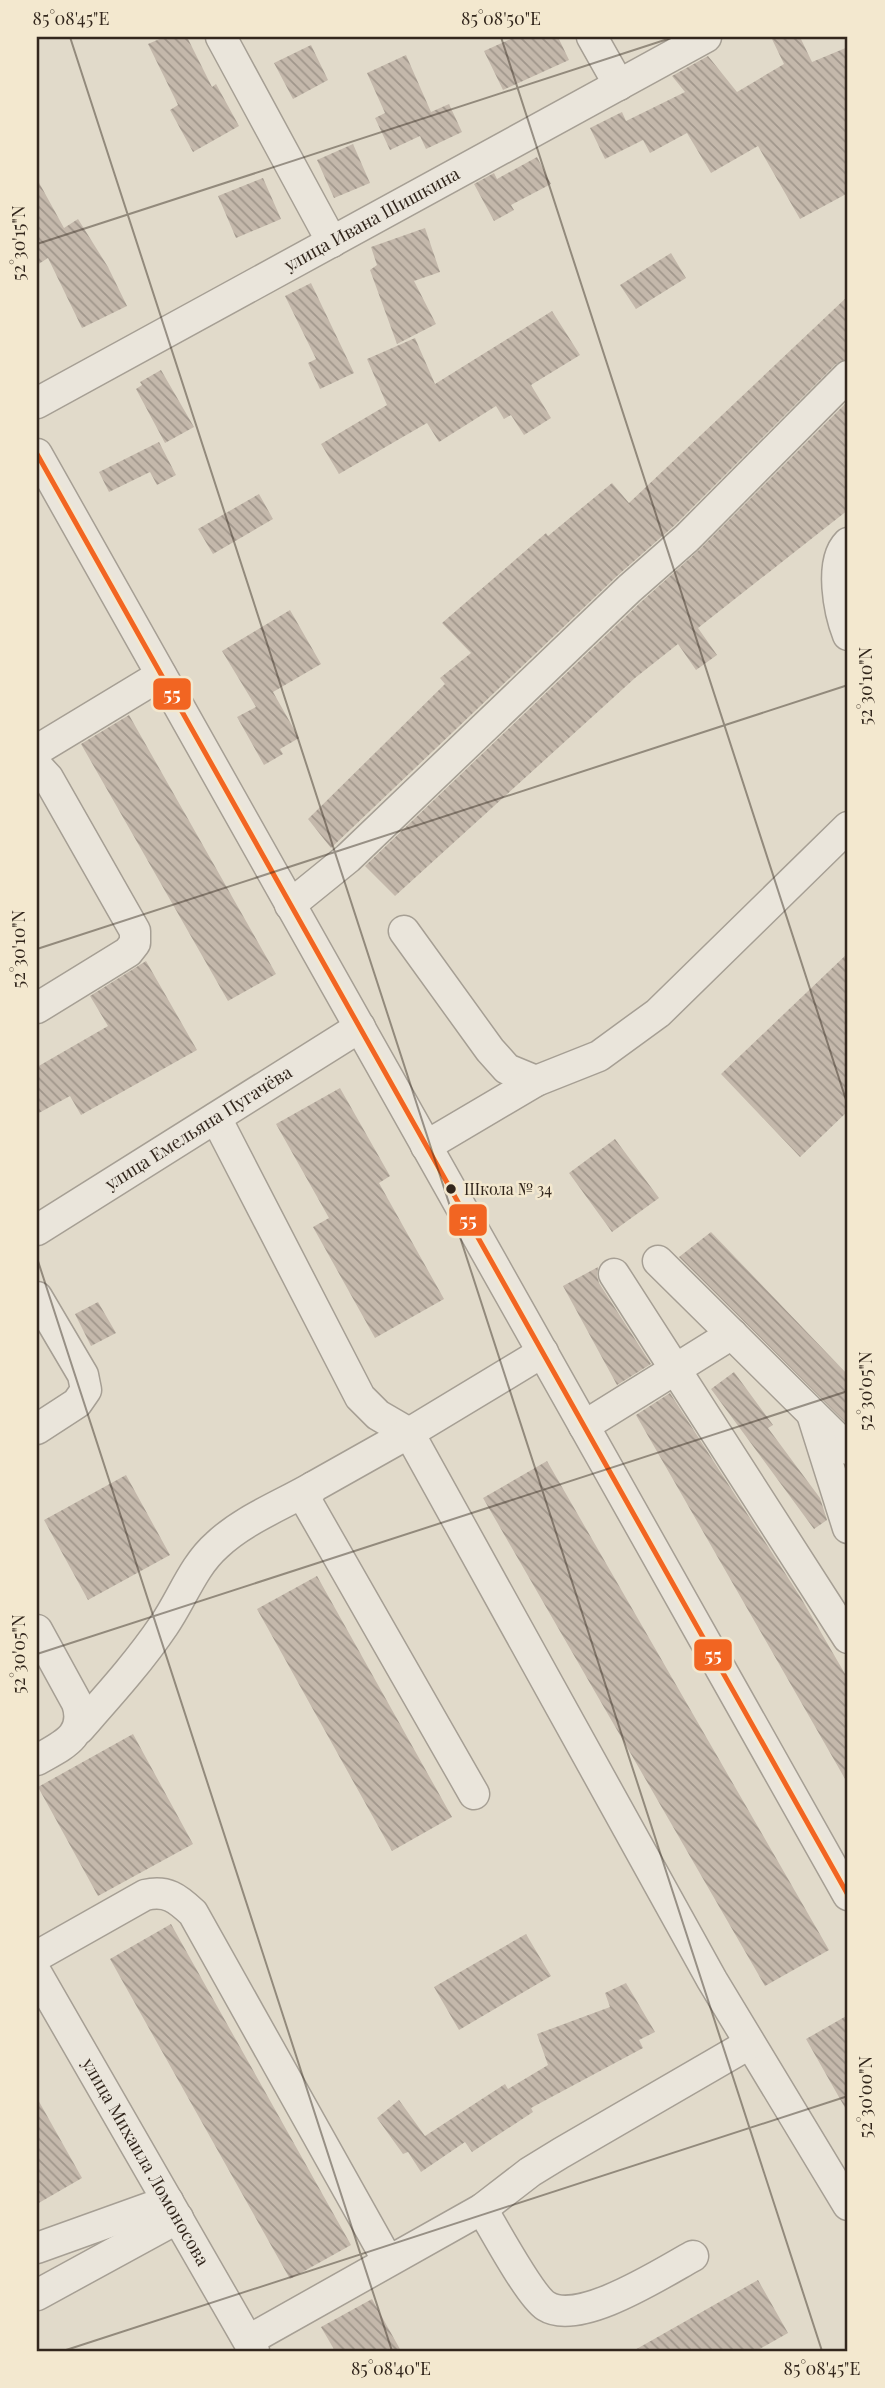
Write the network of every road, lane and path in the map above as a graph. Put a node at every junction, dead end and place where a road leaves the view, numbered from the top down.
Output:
1 (221, 37) edge
2 (592, 37) edge
3 (706, 37) edge
4 (618, 85) junction
5 (332, 242) junction
6 (848, 376) edge
7 (37, 403) edge
8 (37, 454) edge
9 (848, 543) edge
10 (848, 635) edge
11 (161, 675) junction
12 (37, 750) edge
13 (37, 766) edge
14 (848, 827) edge
15 (290, 905) junction
16 (404, 931) dead end
17 (37, 1008) edge
18 (360, 1027) junction
19 (536, 1081) junction
20 (216, 1118) junction
21 (426, 1146) junction
22 (37, 1230) edge
23 (658, 1261) dead end
24 (614, 1274) dead end
25 (37, 1297) edge
26 (732, 1334) junction
27 (543, 1352) junction
28 (676, 1370) junction
29 (812, 1413) junction
30 (584, 1426) junction
31 (37, 1429) edge
32 (410, 1433) junction
33 (848, 1449) edge
34 (313, 1487) junction
35 (848, 1528) edge
36 (37, 1630) edge
37 (848, 1638) edge
38 (79, 1728) junction
39 (37, 1760) edge
40 (474, 1794) dead end
41 (848, 1895) edge
42 (37, 1956) edge
43 (37, 1974) edge
44 (749, 2044) junction
45 (848, 2205) edge
46 (482, 2208) junction
47 (173, 2209) junction
48 (37, 2248) edge
49 (693, 2256) dead end
50 (388, 2261) junction
51 (37, 2294) edge
52 (251, 2346) edge

1 - 5 street
2 - 4 street
3 - 4 street, улица Ивана Шишкина
4 - 5 street, улица Ивана Шишкина
5 - 7 street, улица Ивана Шишкина
6 - 15 street
8 - 11 street
9 - 10 street
11 - 12 street
11 - 15 street
13 - 17 street
14 - 19 street
15 - 18 street
16 - 19 street
18 - 20 street, улица Емельяна Пугачёва
18 - 21 street
19 - 21 street
20 - 22 street, улица Емельяна Пугачёва
20 - 32 street
21 - 27 street
23 - 26 street
24 - 28 street
25 - 31 street
26 - 28 street
26 - 29 street
27 - 30 street
27 - 32 street
28 - 30 street
28 - 37 street
29 - 33 street
29 - 35 street
30 - 41 street
32 - 34 street
32 - 44 street
34 - 38 street
34 - 40 street
36 - 38 street
38 - 39 street
42 - 50 street
43 - 47 street, улица Михаила Ломоносова
44 - 45 street
44 - 46 street
46 - 49 street
46 - 50 street
47 - 48 street
47 - 51 street
47 - 52 street, улица Михаила Ломоносова
50 - 52 street

